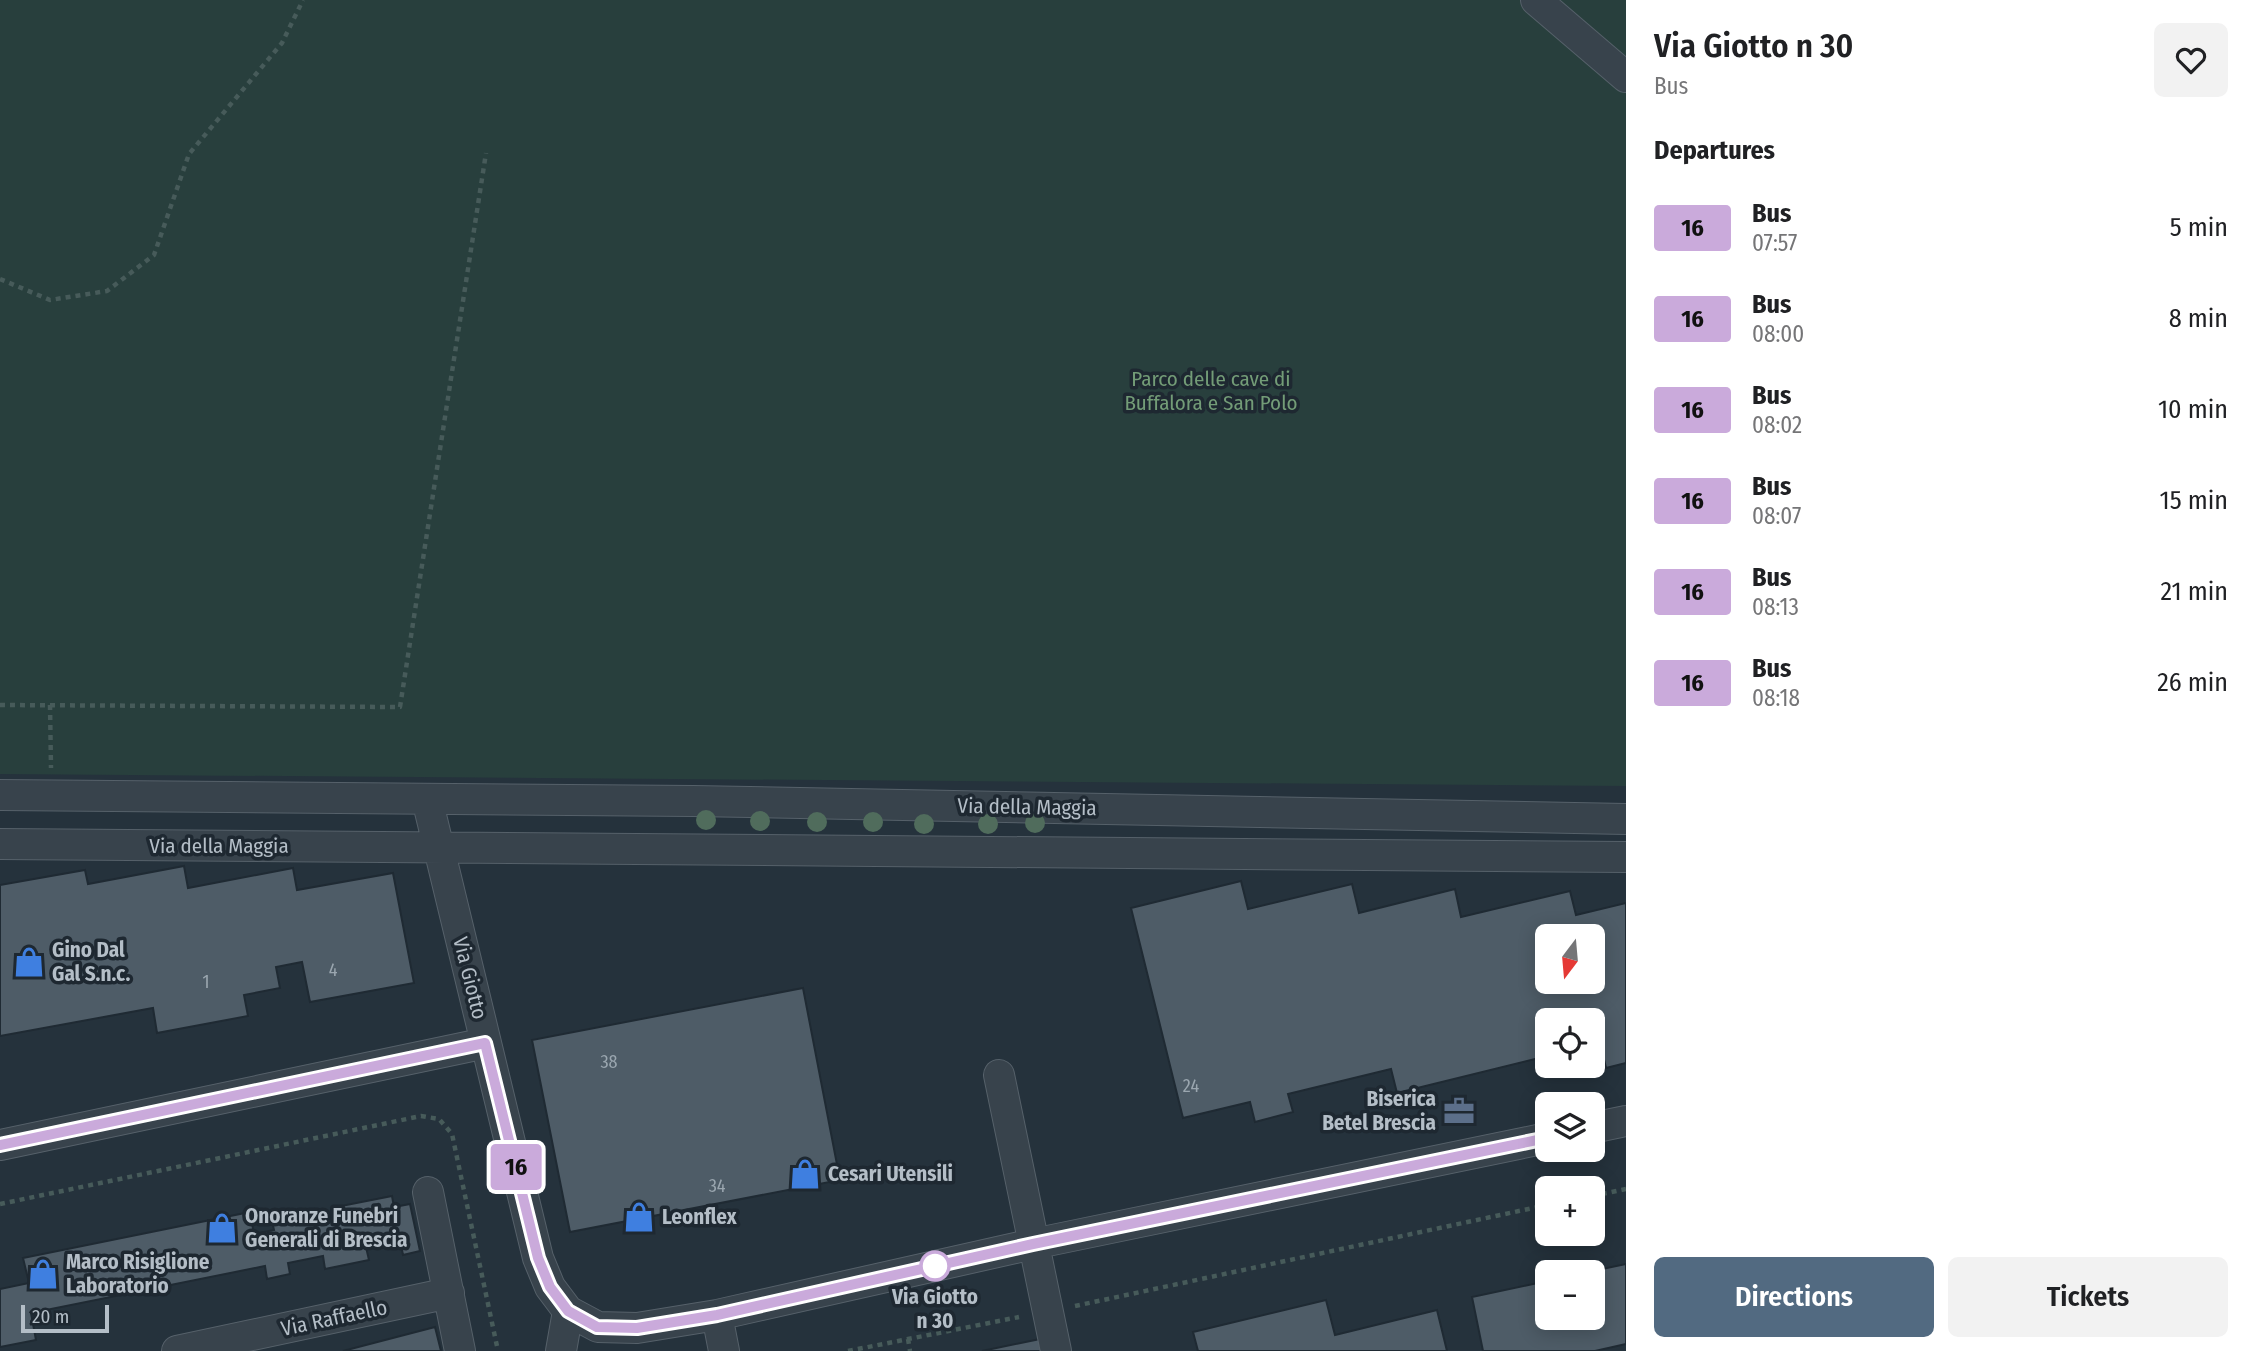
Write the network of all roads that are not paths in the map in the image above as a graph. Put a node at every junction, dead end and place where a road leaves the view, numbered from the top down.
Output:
1 (1535, 0) edge
2 (1626, 77) edge
3 (0, 794) edge
4 (427, 799) junction
5 (1626, 818) edge
6 (0, 844) edge
7 (438, 847) junction
8 (1626, 857) edge
9 (485, 1043) junction
10 (999, 1075) dead end
11 (1626, 1121) edge
12 (1605, 1125) edge
13 (1535, 1140) edge
14 (0, 1145) edge
15 (428, 1192) dead end
16 (1033, 1244) junction
17 (449, 1293) junction
18 (568, 1311) junction
19 (717, 1315) junction
20 (177, 1351) edge
21 (460, 1351) edge
22 (561, 1351) edge
23 (724, 1351) edge
24 (1056, 1351) edge

1 - 2 street
3 - 4 street, Via della Maggia
4 - 5 street, Via della Maggia
4 - 7 street
6 - 7 street, Via della Maggia
7 - 8 street, Via della Maggia
7 - 9 street, Via Giotto
9 - 14 street
9 - 18 street, Via Giotto
10 - 16 street
11 - 12 street
13 - 16 street, Via Giotto
15 - 17 street
16 - 19 street, Via Giotto
16 - 24 street
17 - 20 street, Via Raffaello
17 - 21 street
18 - 19 street, Via Giotto
18 - 22 street
19 - 23 street

